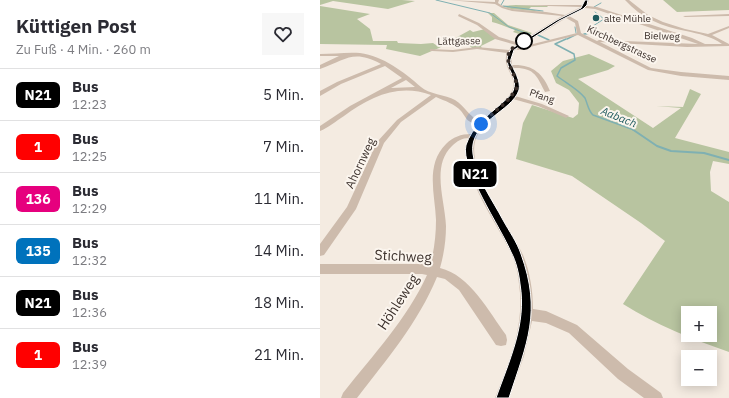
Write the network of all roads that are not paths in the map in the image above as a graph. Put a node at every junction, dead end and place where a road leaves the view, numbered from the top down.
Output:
1 (450, 0) edge
2 (586, 0) edge
3 (627, 0) edge
4 (497, 3) edge
5 (584, 6) junction
6 (459, 15) dead end
7 (729, 15) edge
8 (566, 16) junction
9 (685, 16) dead end
10 (729, 27) edge
11 (579, 34) junction
12 (708, 35) junction
13 (598, 42) junction
14 (703, 45) junction
15 (728, 46) edge
16 (519, 47) junction
17 (432, 50) dead end
18 (510, 52) junction
19 (320, 55) edge
20 (348, 55) junction
21 (385, 64) junction
22 (320, 67) edge
23 (509, 67) junction
24 (406, 78) junction
25 (729, 78) edge
26 (419, 89) junction
27 (547, 91) dead end
28 (320, 94) edge
29 (376, 95) junction
30 (434, 96) junction
31 (512, 96) junction
32 (566, 116) dead end
33 (481, 124) junction
34 (320, 129) edge
35 (473, 136) junction
36 (320, 252) edge
37 (320, 269) edge
38 (434, 272) junction
39 (527, 314) junction
40 (501, 340) dead end
41 (348, 398) edge
42 (502, 398) edge
43 (656, 398) edge

1 - 4 street
2 - 5 street
3 - 12 street
4 - 5 street
4 - 8 street
5 - 8 street
5 - 14 street
6 - 16 street
7 - 9 street
8 - 11 street, Kirchbergstrasse
8 - 16 street
10 - 12 street
11 - 13 street, Kirchbergstrasse
11 - 16 street
12 - 15 street
13 - 14 street, Bielweg
13 - 25 street, Kirchbergstrasse
14 - 15 street, Bielweg
16 - 18 street
17 - 18 street, Lättgasse
18 - 23 street
19 - 20 street
20 - 21 street
20 - 22 street
21 - 24 street
21 - 28 street
23 - 27 street
23 - 31 street
24 - 26 street
24 - 29 street
26 - 29 street
26 - 30 street
29 - 34 street
30 - 33 street
30 - 36 street, Ahornweg
31 - 32 street, Pfang
31 - 33 street
33 - 35 street
35 - 38 street, Höhleweg
35 - 39 street
37 - 38 street, Stichweg
38 - 40 street, Stichweg
38 - 41 street, Höhleweg
39 - 42 street
39 - 43 street

